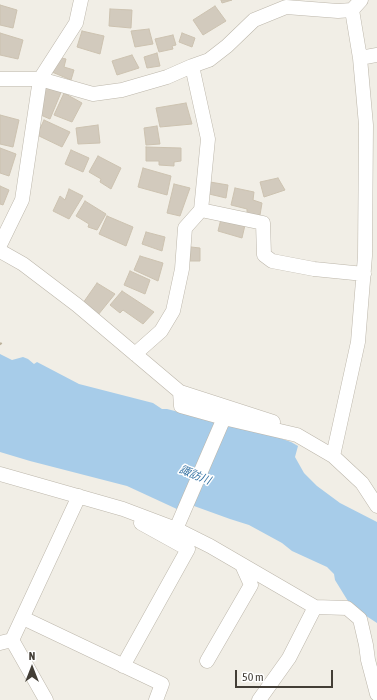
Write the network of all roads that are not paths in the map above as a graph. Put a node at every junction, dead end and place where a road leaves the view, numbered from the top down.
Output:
1 (81, 0) edge
2 (357, 5) edge
3 (377, 55) edge
4 (360, 58) junction
5 (192, 66) junction
6 (40, 78) junction
7 (0, 79) edge
8 (201, 210) junction
9 (0, 245) edge
10 (0, 251) edge
11 (364, 274) junction
12 (135, 354) junction
13 (180, 392) junction
14 (224, 420) junction
15 (297, 435) junction
16 (333, 456) junction
17 (0, 474) edge
18 (79, 496) junction
19 (377, 506) edge
20 (139, 515) junction
21 (177, 526) junction
22 (242, 565) junction
23 (316, 607) junction
24 (23, 618) junction
25 (6, 642) edge
26 (207, 661) dead end
27 (123, 666) junction
28 (377, 694) edge
29 (46, 700) edge
30 (156, 700) edge
31 (259, 700) edge

1 - 6 street
2 - 4 street
2 - 5 street
3 - 4 street
4 - 11 street
5 - 6 street
5 - 8 street
6 - 7 street
6 - 9 street
8 - 11 street
8 - 12 street
10 - 12 street
11 - 16 street
12 - 13 street
13 - 14 street
13 - 15 street
14 - 15 street
14 - 21 street
15 - 16 street
16 - 19 street
17 - 18 street
18 - 20 street
18 - 24 street
20 - 21 street
20 - 27 street
21 - 22 street
22 - 23 street
22 - 26 street
23 - 28 street
23 - 31 street
24 - 25 street
24 - 27 street
25 - 29 street
27 - 30 street

